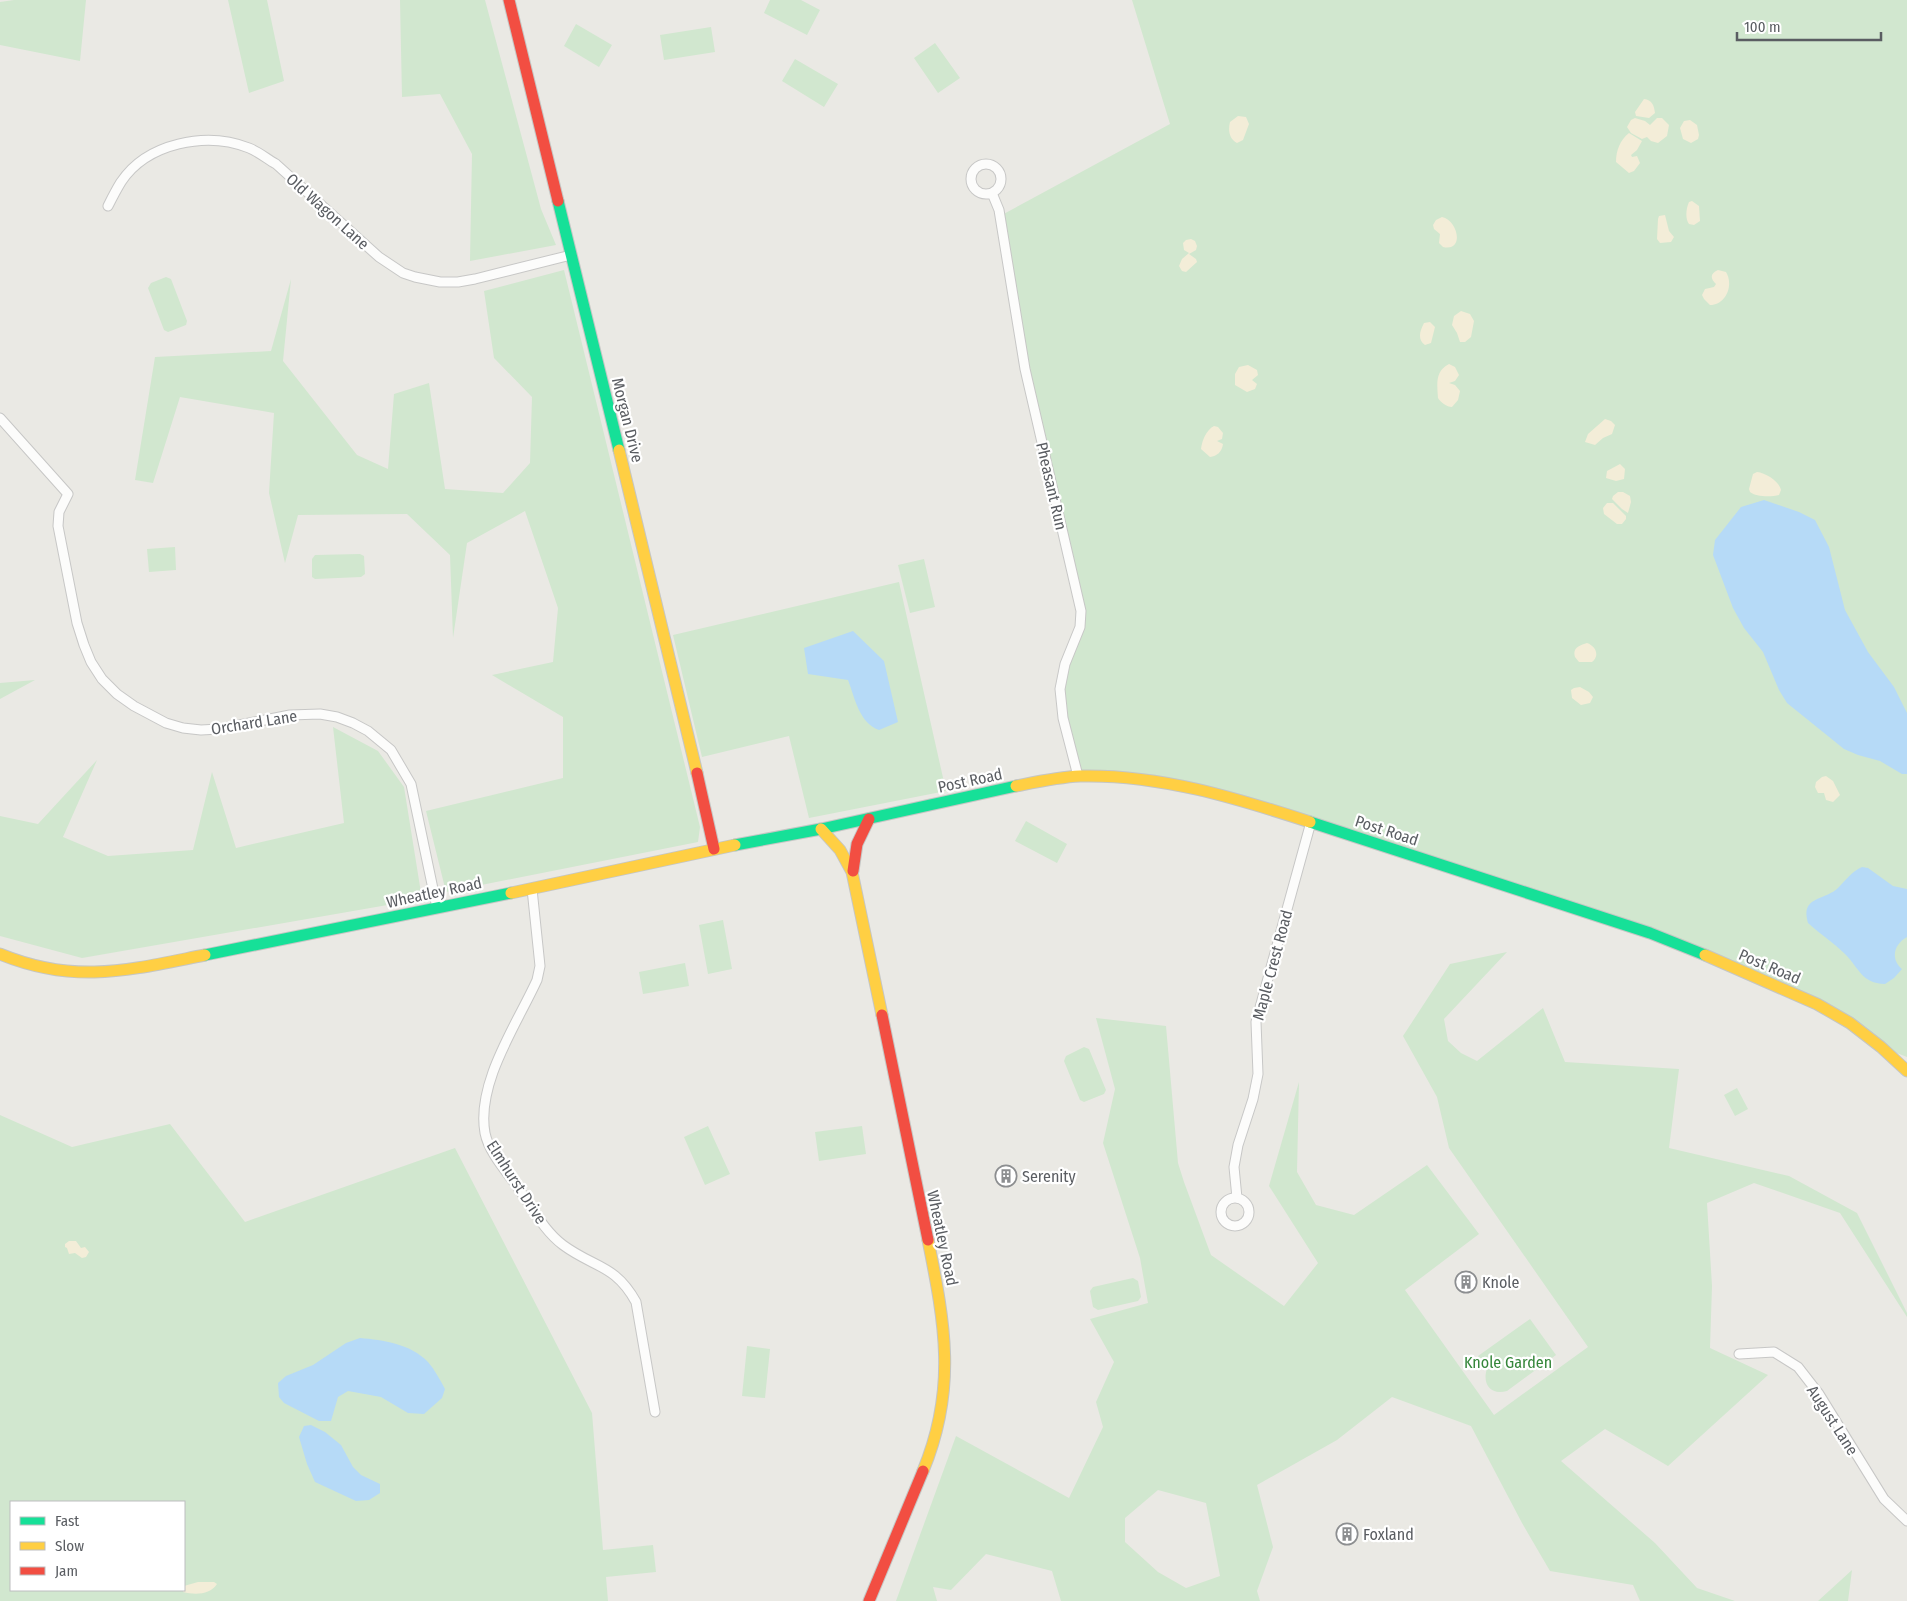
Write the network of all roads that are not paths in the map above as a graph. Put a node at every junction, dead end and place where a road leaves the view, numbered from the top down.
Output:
1 (509, 0) edge
2 (992, 193) dead end
3 (108, 206) dead end
4 (571, 255) junction
5 (0, 418) edge
6 (1078, 776) junction
7 (869, 819) junction
8 (1311, 822) junction
9 (821, 829) junction
10 (714, 849) junction
11 (853, 874) junction
12 (532, 889) junction
13 (437, 908) junction
14 (0, 954) edge
15 (1907, 1072) edge
16 (1237, 1198) dead end
17 (1739, 1354) dead end
18 (655, 1412) dead end
19 (1907, 1522) edge
20 (869, 1601) edge

1 - 4 main road, Morgan Drive
2 - 6 street, Pheasant Run
3 - 4 street, Old Wagon Lane
4 - 10 main road, Morgan Drive
5 - 13 street, Orchard Lane
6 - 7 main road, Post Road
6 - 8 main road, Post Road
7 - 9 main road, Post Road
7 - 11 main road, Wheatley Road
8 - 15 main road, Post Road
8 - 16 street, Maple Crest Road
9 - 10 main road, Wheatley Road
9 - 11 main road, Wheatley Road
10 - 12 main road, Wheatley Road
11 - 20 main road, Wheatley Road
12 - 13 main road, Wheatley Road
12 - 18 street, Elmhurst Drive
13 - 14 main road, Wheatley Road
17 - 19 street, August Lane

